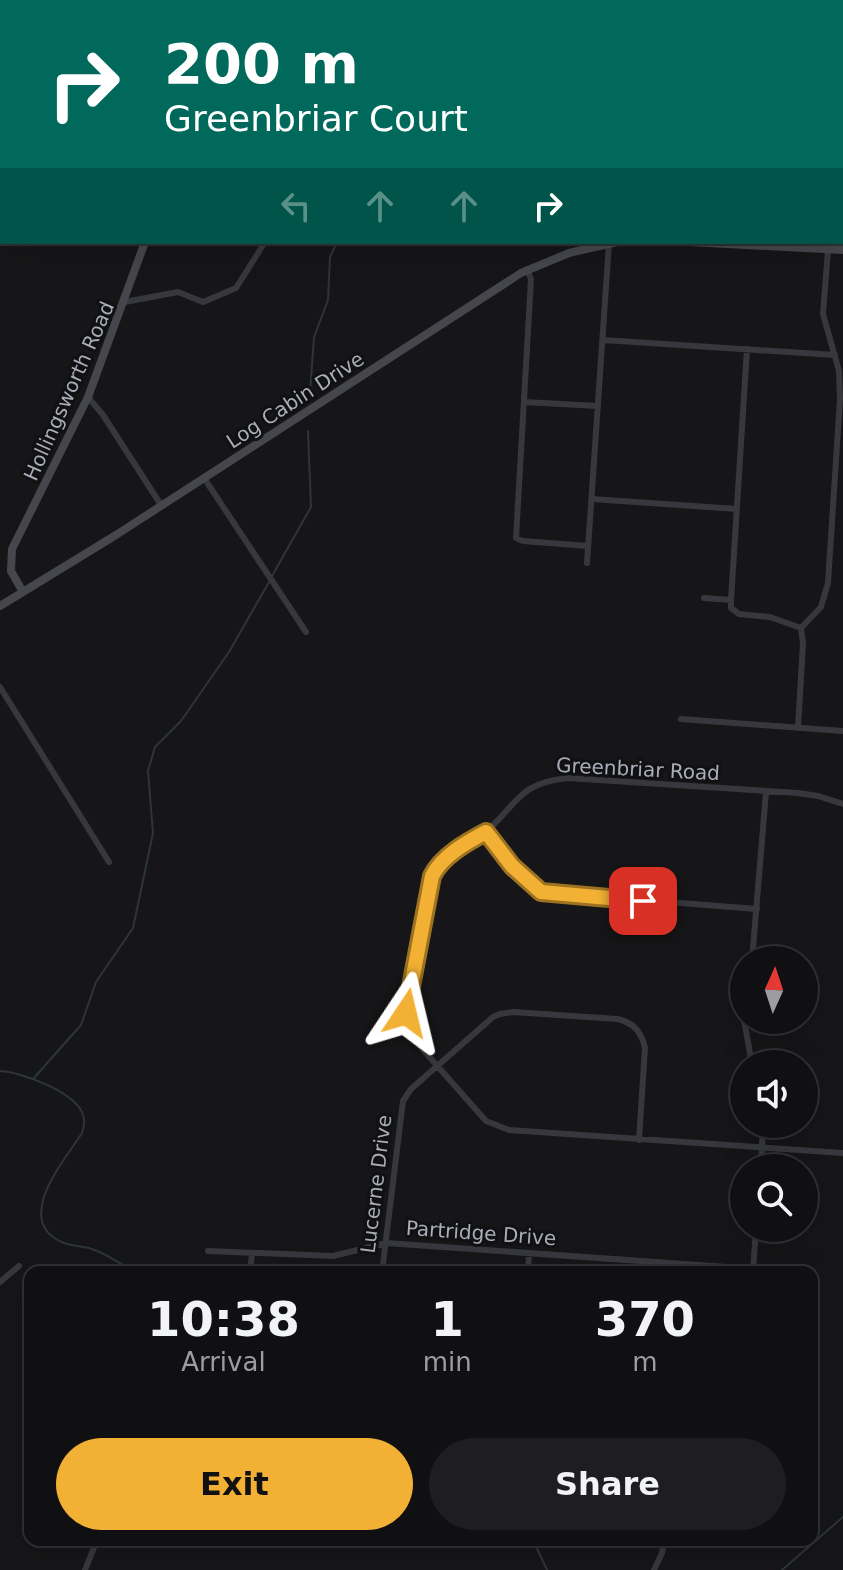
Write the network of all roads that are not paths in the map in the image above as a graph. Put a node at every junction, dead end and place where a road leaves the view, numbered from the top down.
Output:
1 (144, 244) edge
2 (264, 244) edge
3 (609, 244) edge
4 (613, 244) edge
5 (724, 244) edge
6 (828, 250) junction
7 (843, 250) edge
8 (527, 269) junction
9 (125, 302) junction
10 (603, 340) junction
11 (747, 349) junction
12 (835, 355) junction
13 (88, 397) junction
14 (524, 402) junction
15 (598, 406) junction
16 (204, 478) junction
17 (592, 499) junction
18 (161, 505) junction
19 (737, 509) junction
20 (588, 546) junction
21 (587, 563) dead end
22 (23, 592) junction
23 (704, 598) dead end
24 (731, 600) junction
25 (0, 606) edge
26 (801, 628) junction
27 (306, 632) dead end
28 (0, 687) edge
29 (681, 719) dead end
30 (798, 728) junction
31 (843, 731) edge
32 (766, 792) junction
33 (843, 804) edge
34 (486, 832) junction
35 (109, 862) dead end
36 (757, 909) junction
37 (753, 946) edge
38 (437, 1067) junction
39 (762, 1138) edge
40 (639, 1140) junction
41 (762, 1149) junction
42 (843, 1153) edge
43 (762, 1154) edge
44 (755, 1242) edge
45 (386, 1243) junction
46 (208, 1251) dead end
47 (529, 1253) junction
48 (252, 1254) junction
49 (19, 1266) dead end
50 (251, 1266) edge
51 (383, 1266) edge
52 (528, 1266) edge
53 (700, 1266) edge
54 (753, 1266) edge
55 (0, 1282) edge
56 (95, 1546) edge
57 (663, 1546) edge
58 (85, 1570) edge
59 (654, 1570) edge

1 - 9 street, Hollingsworth Road
2 - 9 street
3 - 8 street, Log Cabin Drive
4 - 10 street
5 - 6 street
6 - 7 street
6 - 12 street
8 - 14 street
8 - 16 street, Log Cabin Drive
9 - 13 street, Hollingsworth Road
10 - 11 street
10 - 15 street
11 - 12 street
11 - 19 street
12 - 26 street
13 - 18 street
13 - 22 street, Hollingsworth Road
14 - 15 street
14 - 20 street
15 - 17 street
16 - 18 street, Log Cabin Drive
16 - 27 street
17 - 19 street
17 - 20 street
18 - 22 street, Log Cabin Drive
19 - 24 street
20 - 21 street
22 - 25 street, Log Cabin Drive
23 - 24 street
24 - 26 street
26 - 30 street
28 - 35 street
29 - 30 street
30 - 31 street
32 - 33 street, Greenbriar Road
32 - 34 street, Greenbriar Road
32 - 36 street
34 - 36 street
34 - 38 street, Greenbriar Road
36 - 37 street
38 - 40 street, Greenbriar Road
38 - 40 street, Lucerne Drive
38 - 45 street, Lucerne Drive
39 - 41 street
40 - 41 street, Greenbriar Road
41 - 42 street, Greenbriar Road
41 - 43 street
44 - 54 street
45 - 47 street, Partridge Drive
45 - 48 street, Partridge Drive
45 - 51 street, Lucerne Drive
46 - 48 street, Partridge Drive
47 - 52 street
47 - 53 street, Partridge Drive
48 - 50 street
49 - 55 street
56 - 58 street
57 - 59 street

